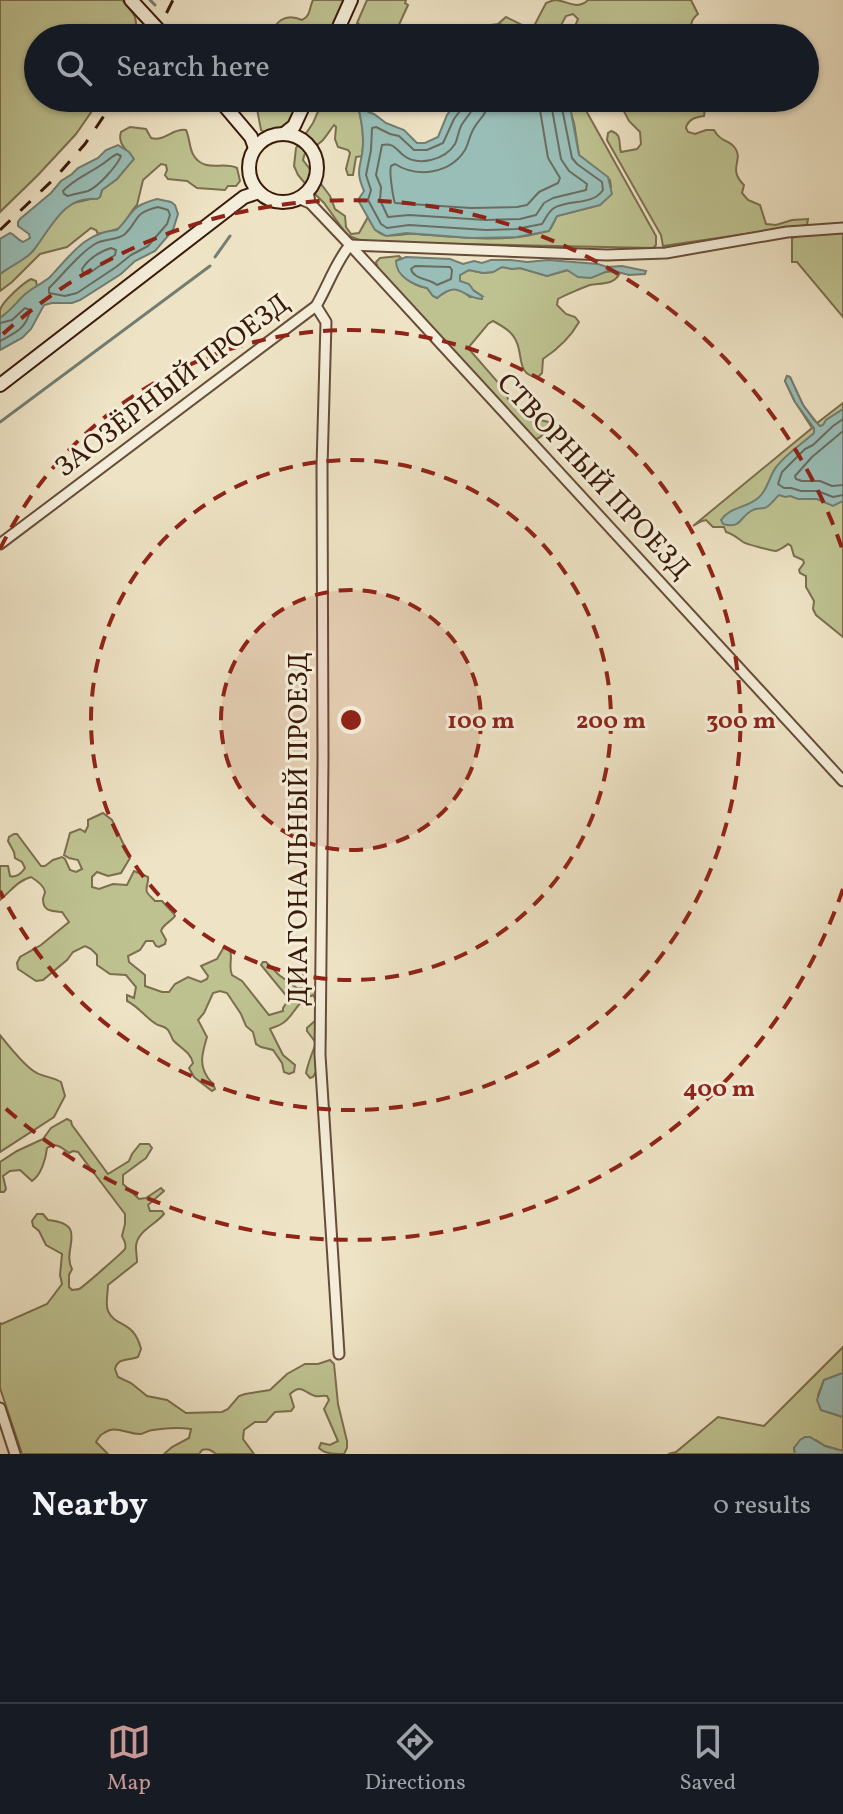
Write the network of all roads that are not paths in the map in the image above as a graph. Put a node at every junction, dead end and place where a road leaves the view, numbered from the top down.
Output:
1 (131, 0) edge
2 (351, 0) edge
3 (153, 24) edge
4 (340, 24) edge
5 (230, 112) edge
6 (300, 112) edge
7 (291, 132) junction
8 (257, 142) junction
9 (256, 188) junction
10 (305, 197) junction
11 (843, 228) edge
12 (350, 245) junction
13 (316, 306) junction
14 (0, 385) edge
15 (0, 544) edge
16 (843, 781) edge
17 (339, 1354) dead end
18 (0, 1408) edge
19 (15, 1454) edge

1 - 3 main road
2 - 4 main road
5 - 8 main road
6 - 7 main road
7 - 8 main road
7 - 10 main road
8 - 9 main road
9 - 10 main road
9 - 14 main road
10 - 12 street, СТВОРНЫЙ ПРОЕЗД
11 - 12 street
12 - 13 street, ЗАОЗЁРНЫЙ ПРОЕЗД
12 - 16 street, СТВОРНЫЙ ПРОЕЗД
13 - 15 street, ЗАОЗЁРНЫЙ ПРОЕЗД
13 - 17 street, ДИАГОНАЛЬНЫЙ ПРОЕЗД
18 - 19 street

